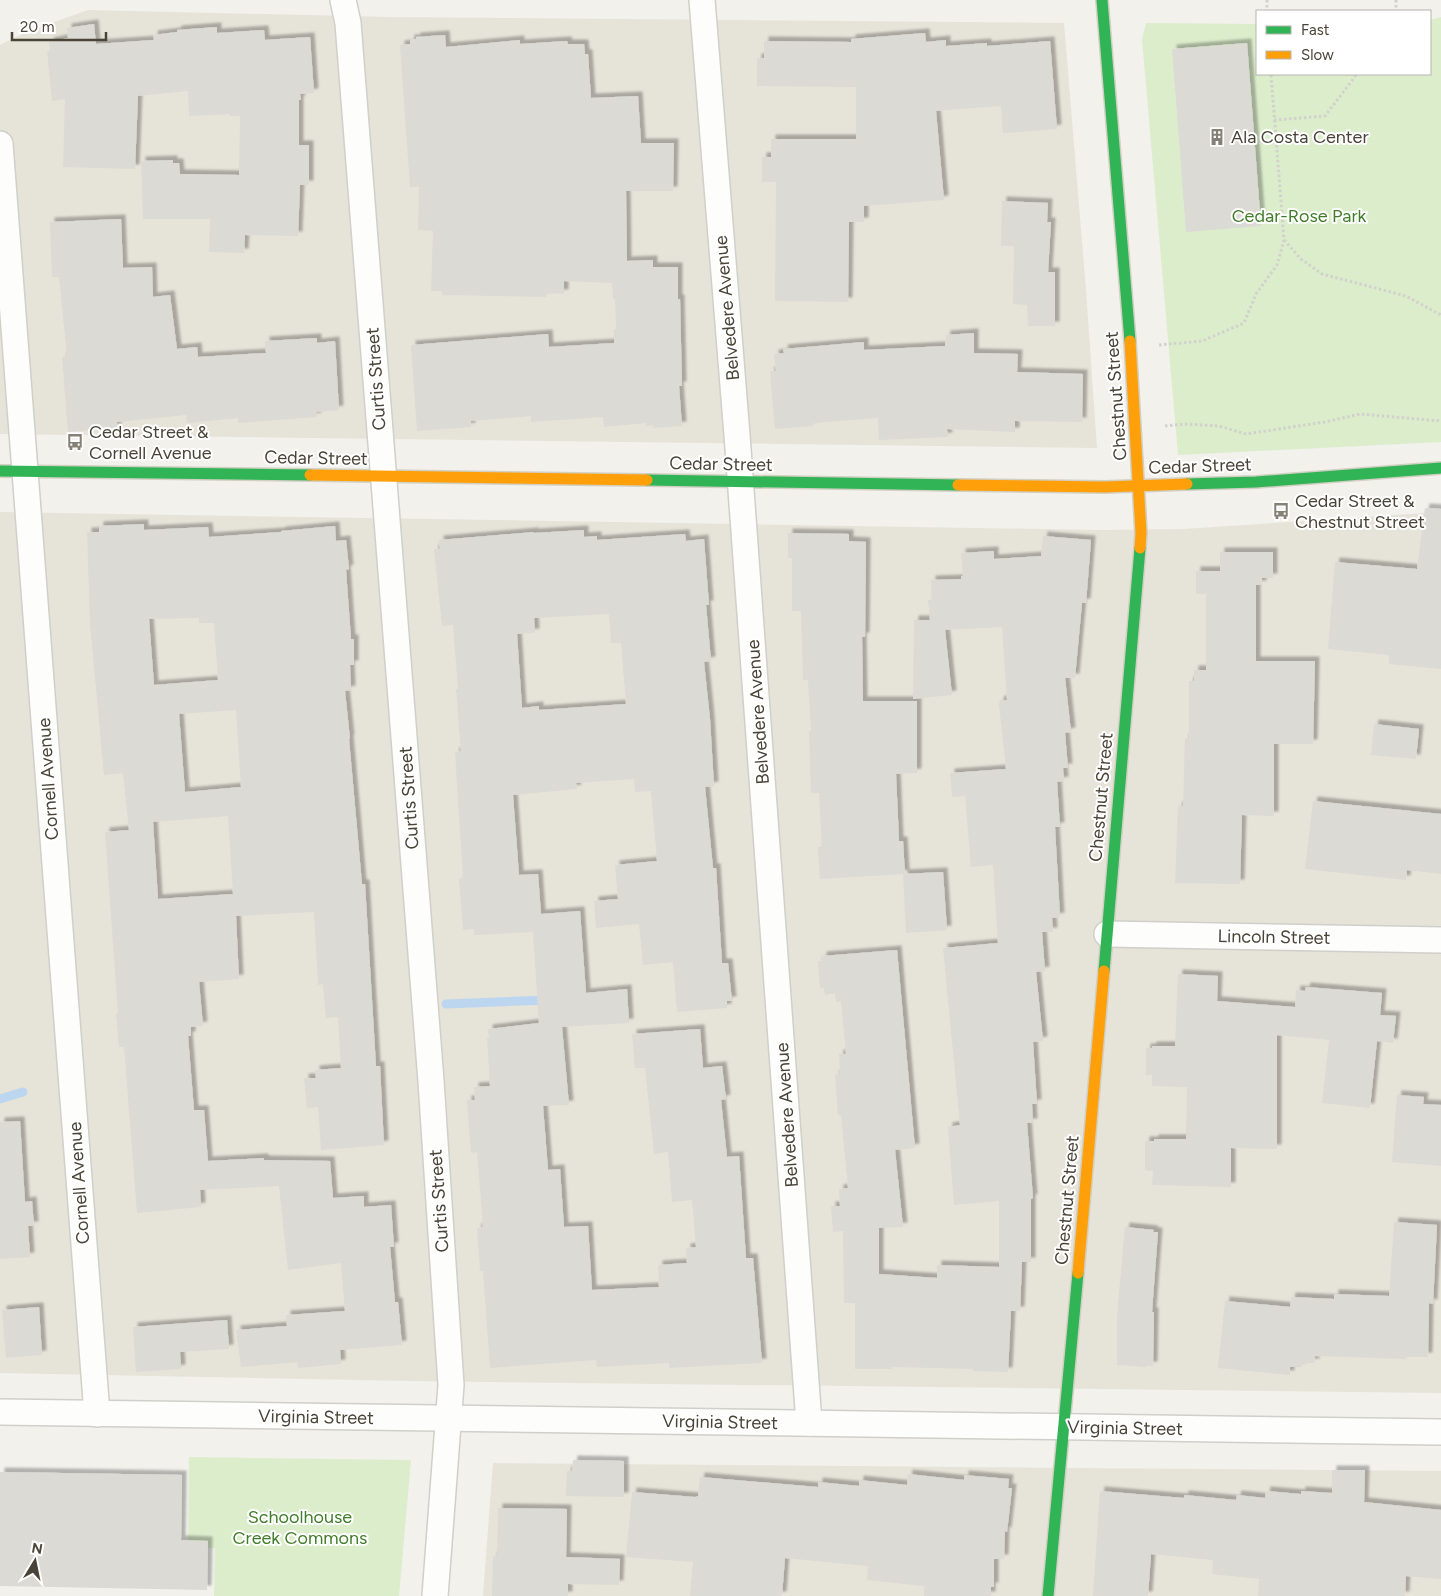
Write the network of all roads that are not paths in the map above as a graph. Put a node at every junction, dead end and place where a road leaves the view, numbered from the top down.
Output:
1 (343, 0) edge
2 (702, 0) edge
3 (1102, 0) edge
4 (0, 144) edge
5 (1441, 468) edge
6 (0, 471) edge
7 (25, 472) junction
8 (383, 477) junction
9 (740, 482) junction
10 (1139, 486) junction
11 (1107, 934) junction
12 (1441, 940) edge
13 (0, 1412) edge
14 (97, 1414) junction
15 (448, 1418) junction
16 (809, 1424) junction
17 (1064, 1427) junction
18 (1441, 1432) edge
19 (435, 1596) edge
20 (1048, 1596) edge

1 - 8 street, Curtis Street
2 - 9 street, Belvedere Avenue
3 - 10 street, Chestnut Street
4 - 7 street, Cornell Avenue
5 - 10 street, Cedar Street
6 - 7 street, Cedar Street
7 - 8 street, Cedar Street
7 - 14 street, Cornell Avenue
8 - 9 street, Cedar Street
8 - 15 street, Curtis Street
9 - 10 street, Cedar Street
9 - 16 street, Belvedere Avenue
10 - 11 street, Chestnut Street
11 - 12 street, Lincoln Street
11 - 17 street, Chestnut Street
13 - 14 street, Virginia Street
14 - 15 street, Virginia Street
15 - 16 street, Virginia Street
15 - 19 street, Curtis Street
16 - 17 street, Virginia Street
17 - 18 street, Virginia Street
17 - 20 street, Chestnut Street

